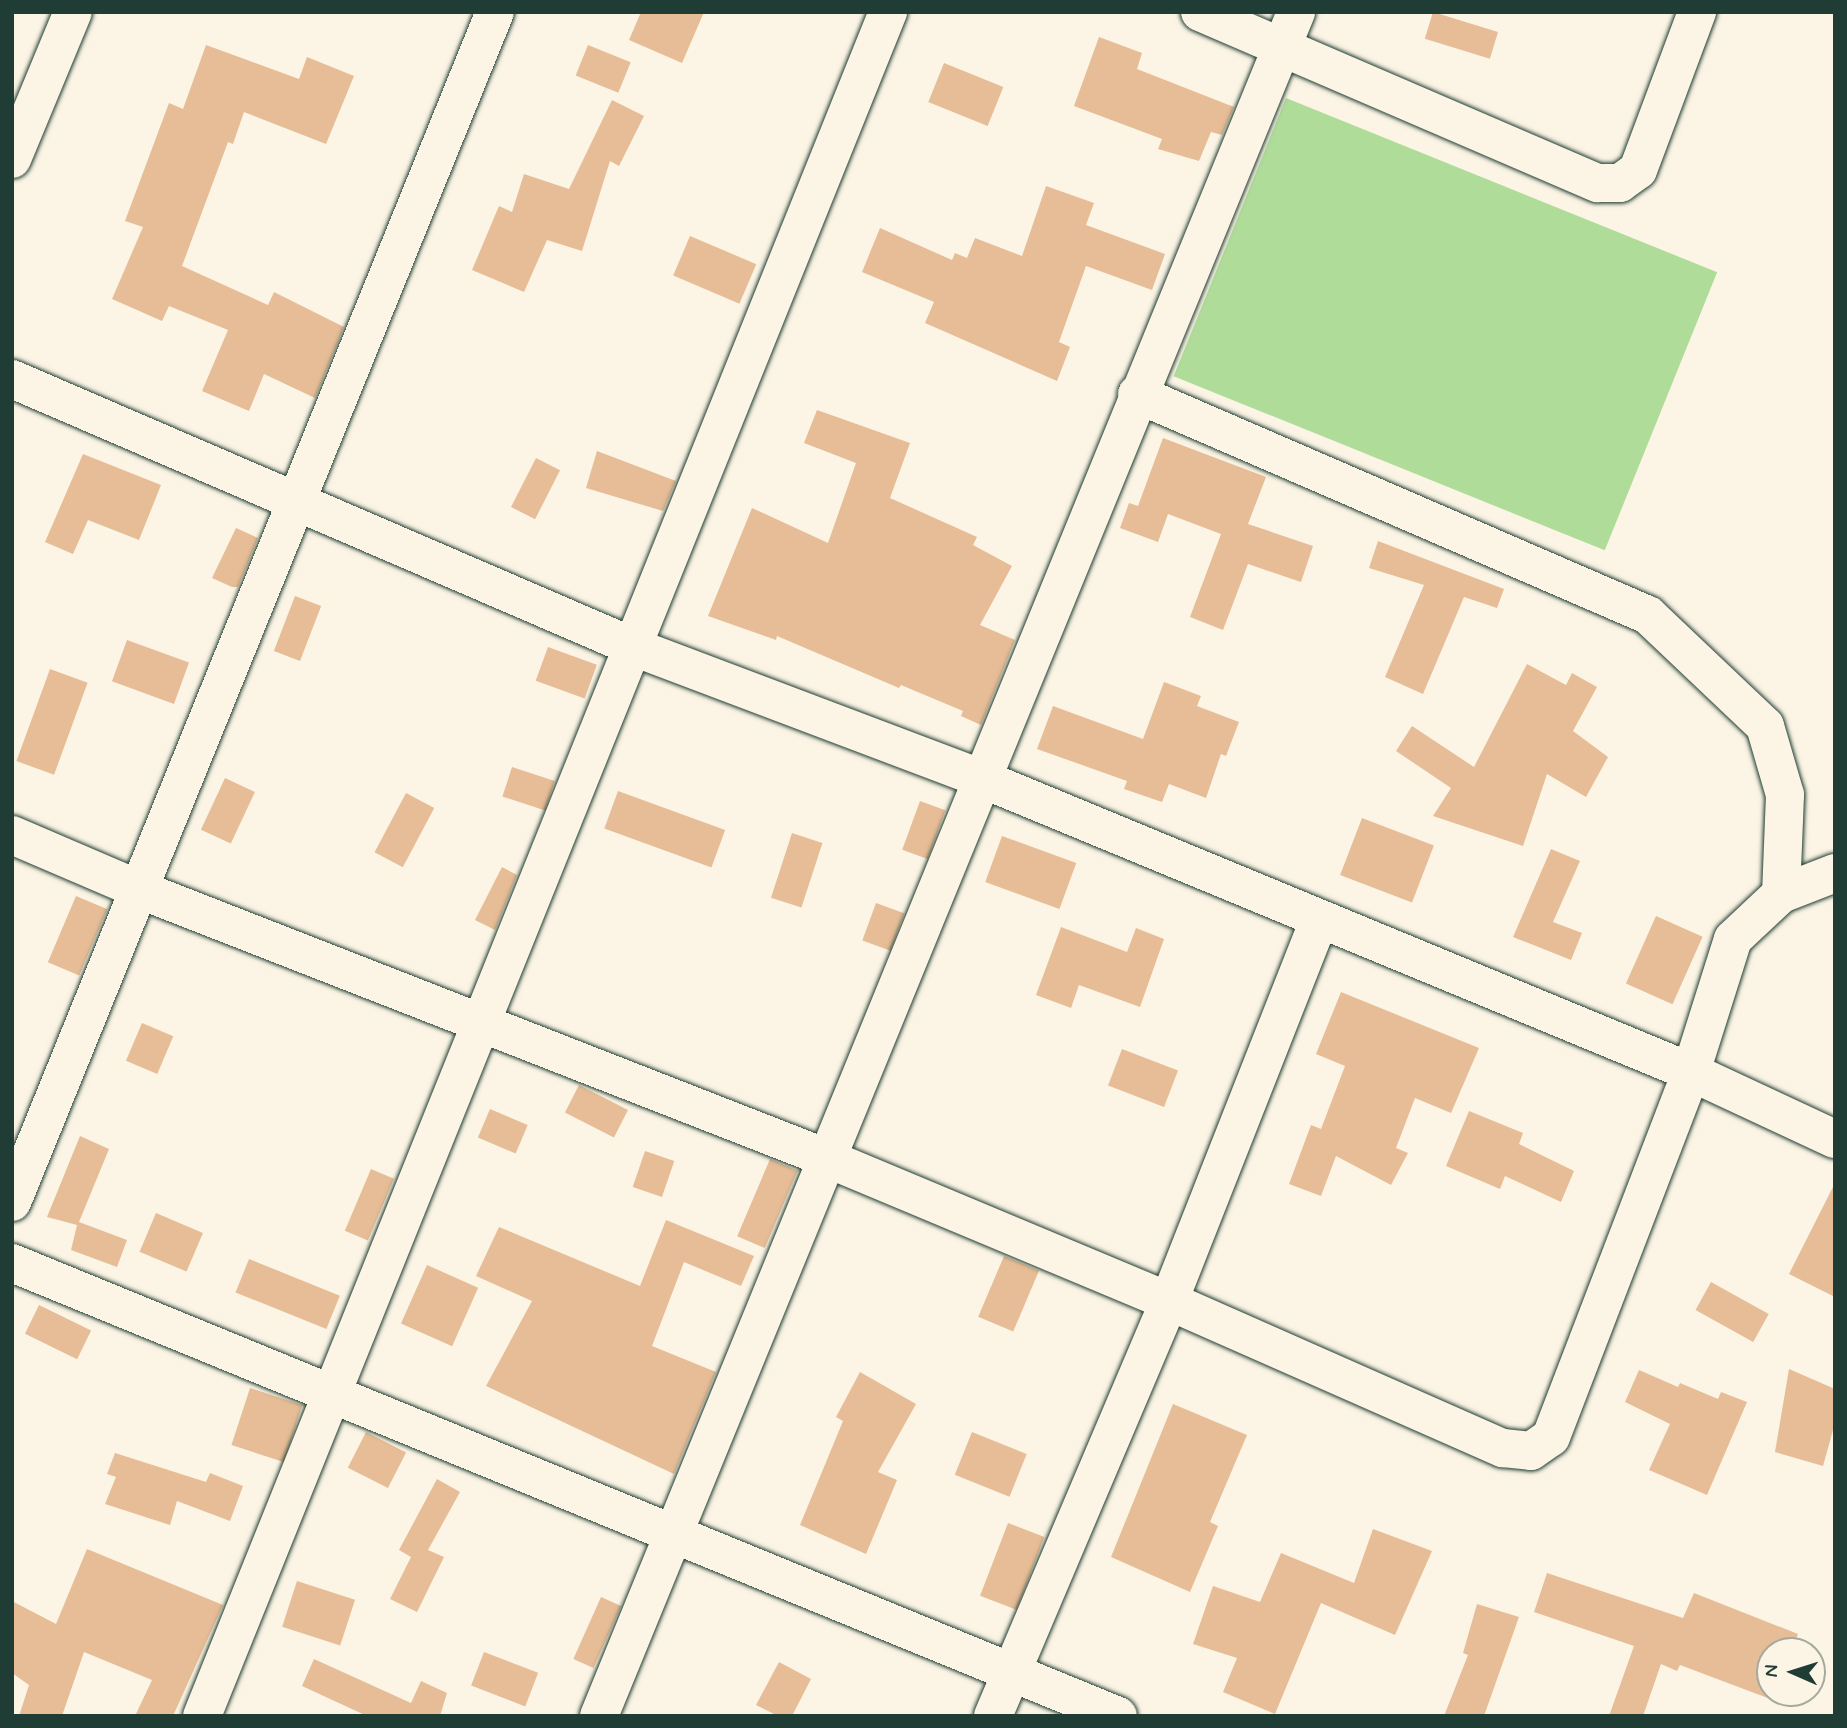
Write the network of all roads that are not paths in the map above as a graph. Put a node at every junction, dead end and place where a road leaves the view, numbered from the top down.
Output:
1 (73, 12) edge
2 (495, 12) edge
3 (888, 12) edge
4 (1200, 12) edge
5 (1697, 12) edge
6 (1289, 29) edge
7 (12, 159) edge
8 (12, 379) edge
9 (1137, 394) junction
10 (297, 505) junction
11 (636, 648) junction
12 (980, 778) junction
13 (12, 835) edge
14 (1835, 873) edge
15 (138, 889) junction
16 (1781, 894) junction
17 (1319, 920) junction
18 (479, 1024) junction
19 (1691, 1072) junction
20 (1835, 1139) edge
21 (824, 1157) junction
22 (12, 1202) edge
23 (12, 1263) edge
24 (1169, 1301) junction
25 (333, 1397) junction
26 (672, 1535) junction
27 (1011, 1673) junction
28 (202, 1716) edge
29 (599, 1716) edge
30 (993, 1716) edge
31 (1118, 1716) edge

1 - 7 street
2 - 10 street
3 - 11 street
4 - 6 street
5 - 6 street
6 - 9 street
8 - 10 street
9 - 12 street
9 - 16 street
10 - 11 street
10 - 15 street
11 - 12 street
11 - 18 street
12 - 17 street
12 - 21 street
13 - 15 street
14 - 16 street
15 - 18 street
15 - 22 street
16 - 19 street
17 - 19 street
17 - 24 street
18 - 21 street
18 - 25 street
19 - 20 street
19 - 24 street
21 - 24 street
21 - 26 street
23 - 25 street
24 - 27 street
25 - 26 street
25 - 28 street
26 - 27 street
26 - 29 street
27 - 30 street
27 - 31 street

